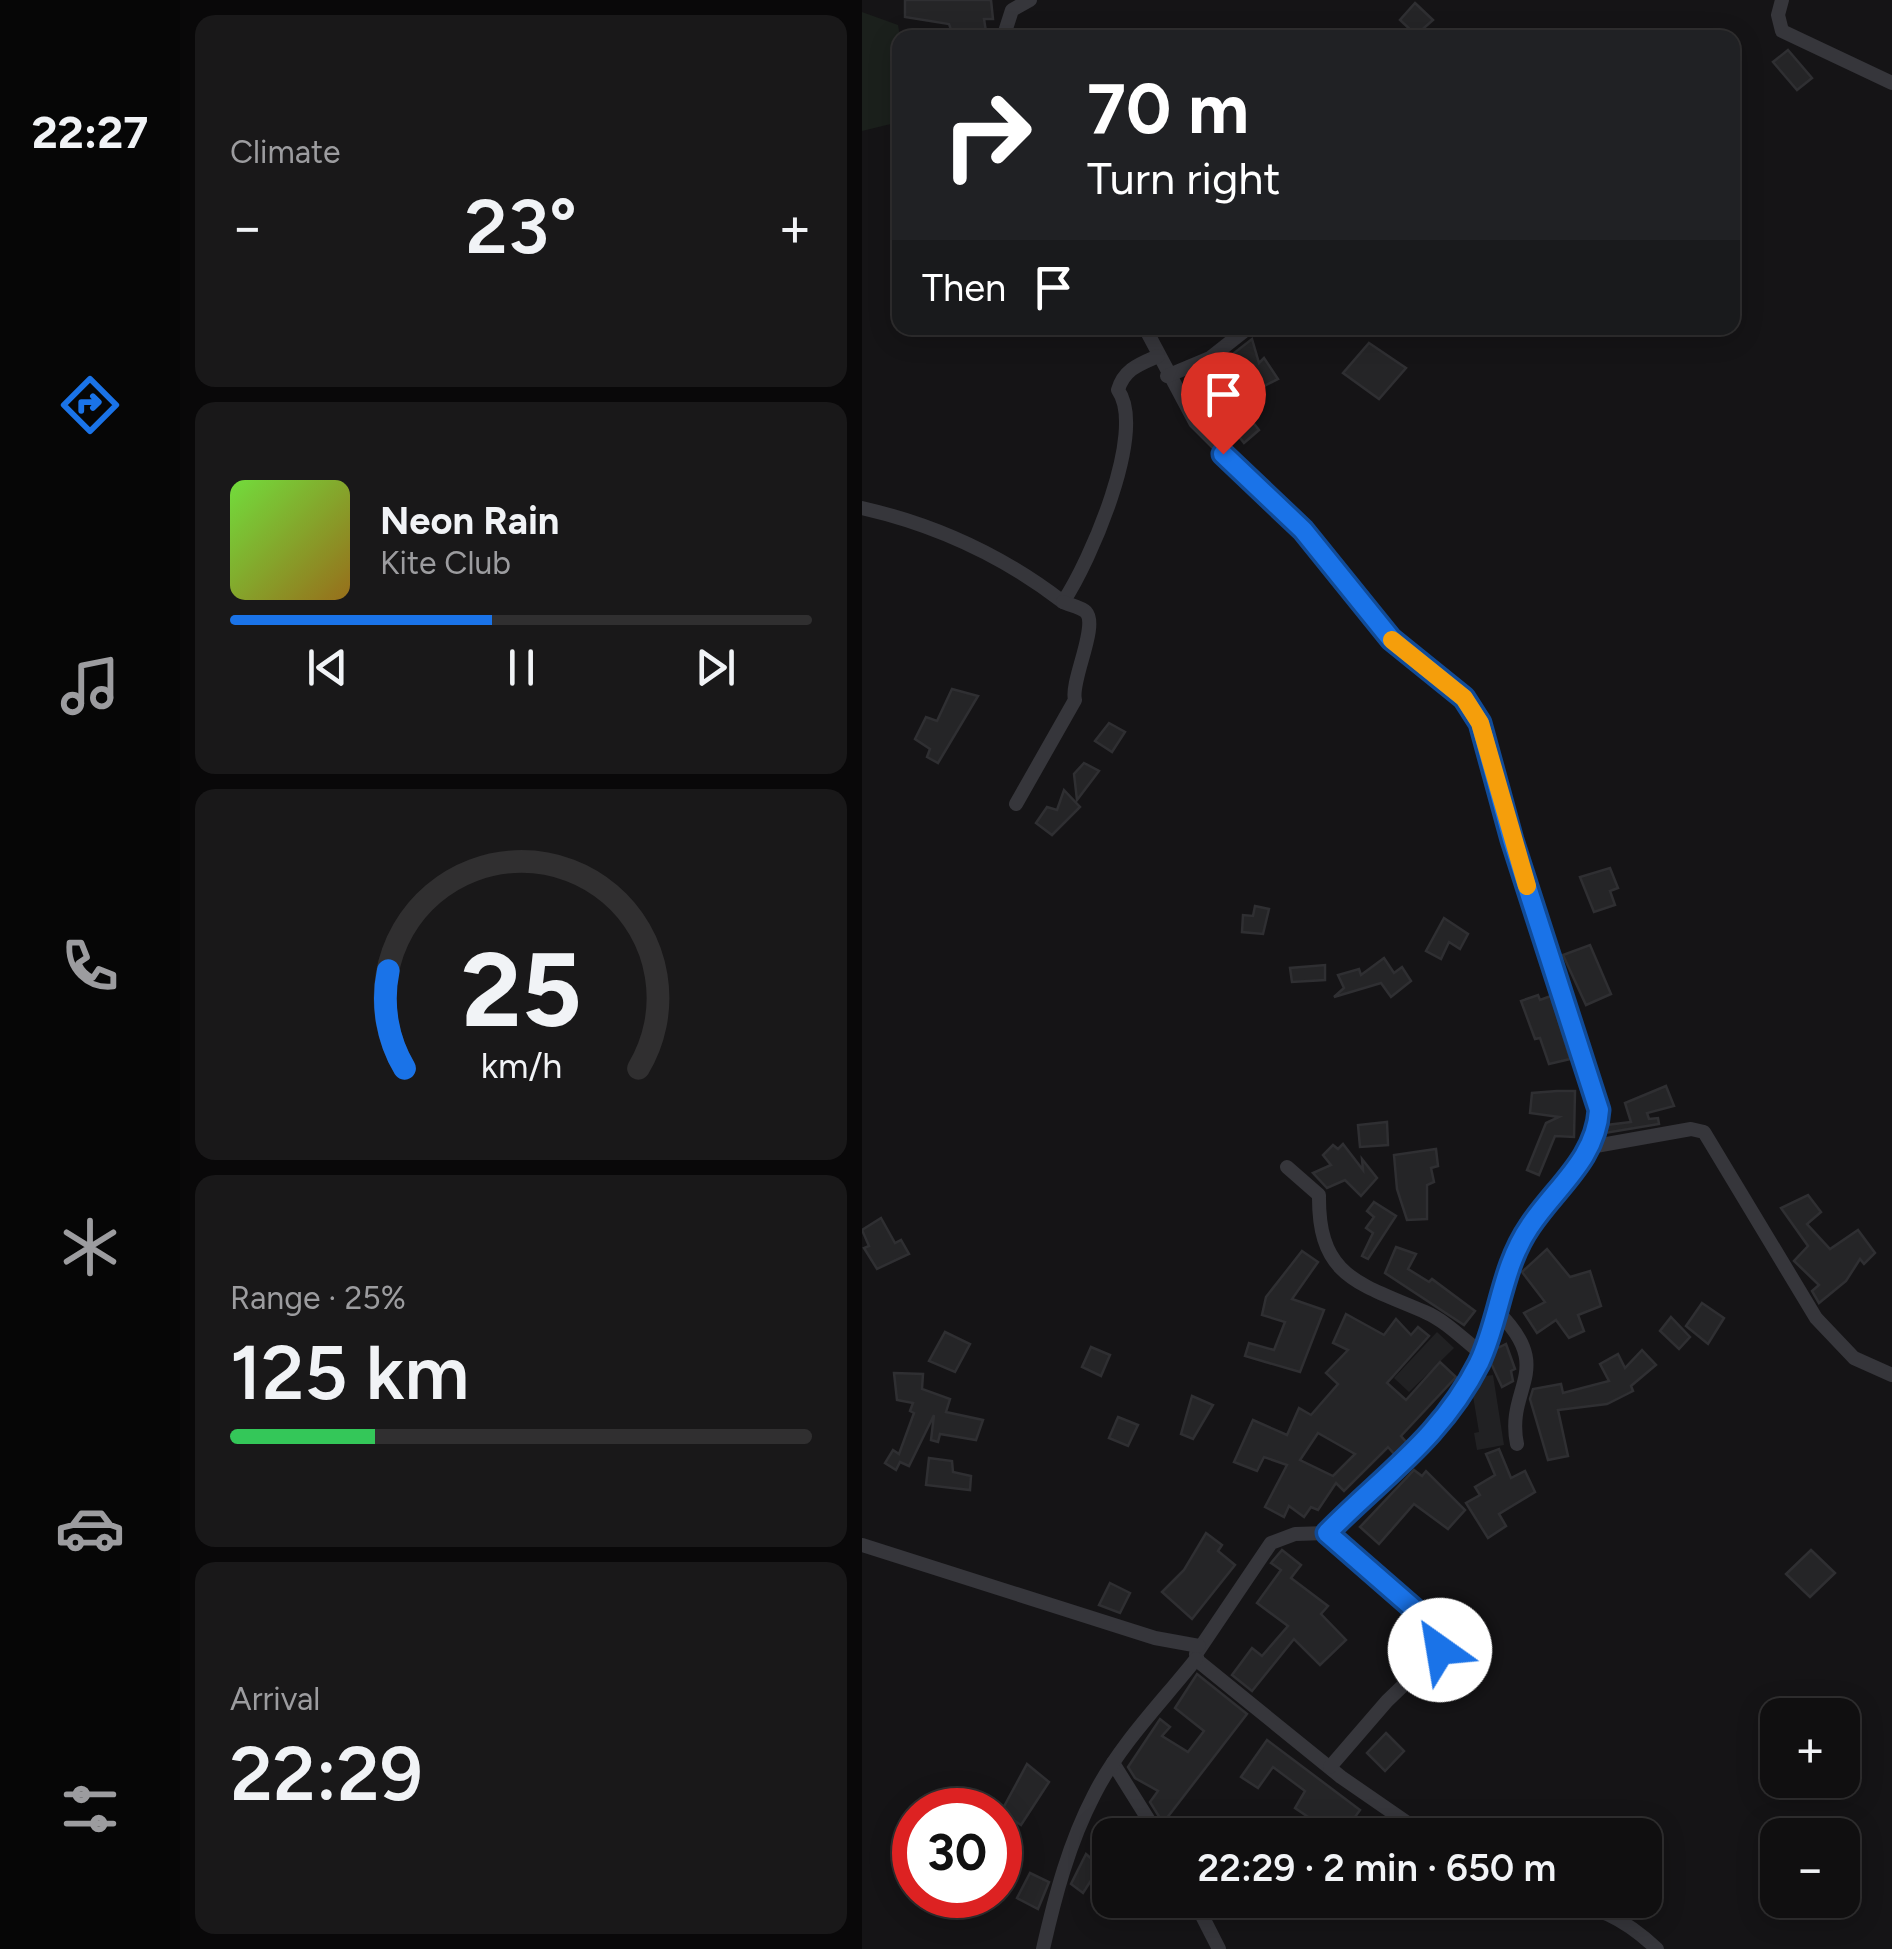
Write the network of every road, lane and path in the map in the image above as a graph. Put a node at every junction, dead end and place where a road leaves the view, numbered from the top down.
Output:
1 (1030, 0) edge
2 (1782, 0) edge
3 (1006, 30) edge
4 (1892, 83) edge
5 (1148, 335) edge
6 (1239, 335) edge
7 (1158, 356) junction
8 (1167, 376) junction
9 (862, 508) edge
10 (1063, 602) junction
11 (1016, 804) dead end
12 (1590, 1147) junction
13 (1287, 1167) dead end
14 (1496, 1309) junction
15 (1482, 1354) junction
16 (1892, 1375) edge
17 (1517, 1444) dead end
18 (1327, 1533) junction
19 (862, 1545) edge
20 (1198, 1652) junction
21 (1113, 1763) junction
22 (1330, 1768) junction
23 (1147, 1818) edge
24 (1401, 1818) edge
25 (1203, 1918) edge
26 (1617, 1918) edge
27 (1043, 1949) edge
28 (1219, 1949) edge
29 (1657, 1949) edge

1 - 3 street
2 - 4 street
5 - 7 street
6 - 8 street
7 - 8 street
7 - 10 street
8 - 12 street
9 - 10 street
10 - 11 street
12 - 14 street
12 - 16 street
13 - 15 street
14 - 15 street
14 - 17 street
15 - 18 street
18 - 20 street
18 - 22 street
19 - 20 street
20 - 21 street
20 - 22 street
21 - 23 street
21 - 27 street
22 - 24 street
25 - 28 street
26 - 29 street

